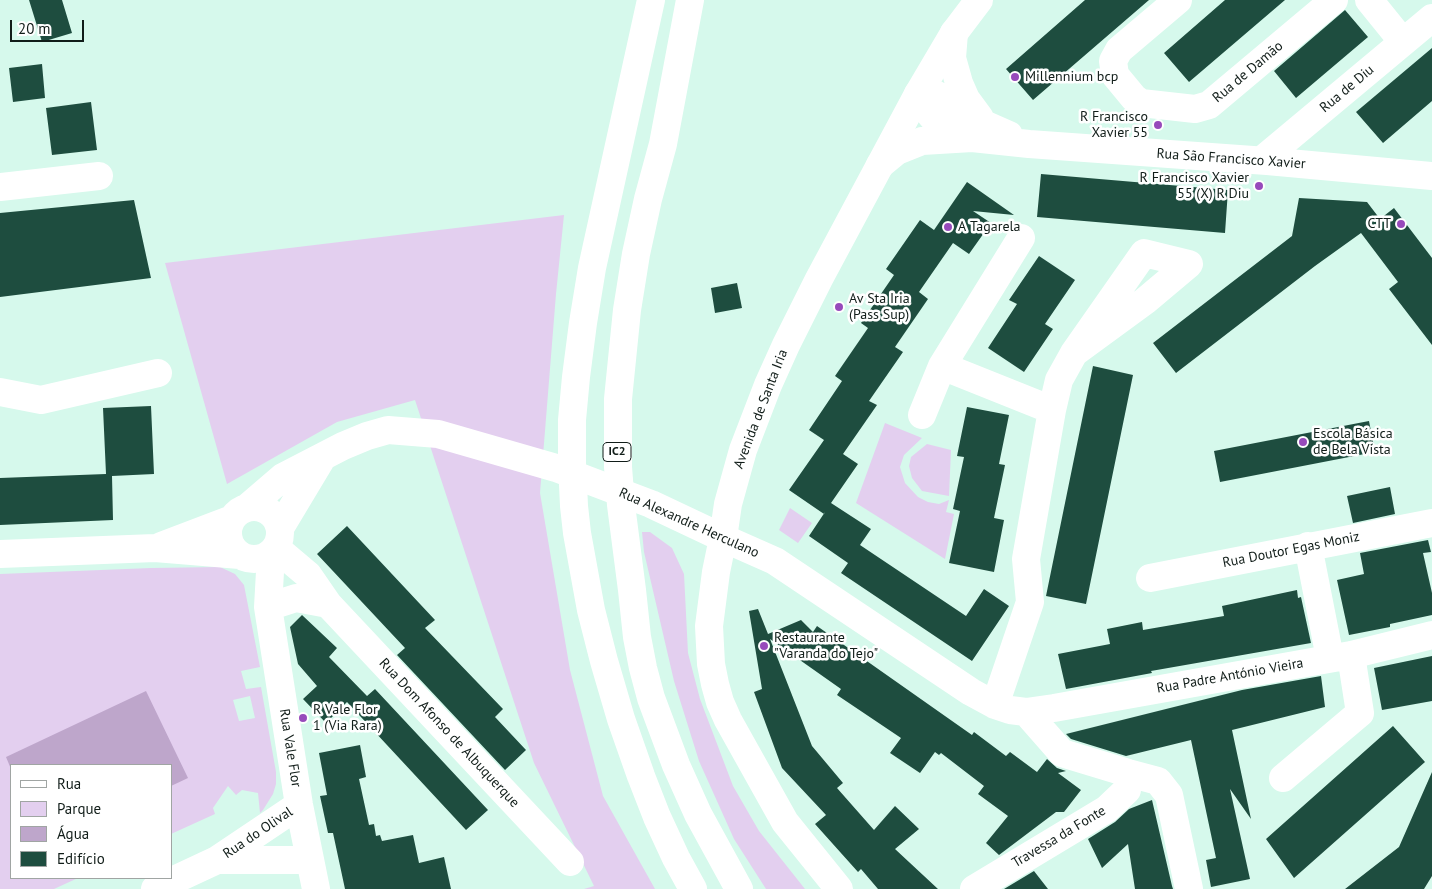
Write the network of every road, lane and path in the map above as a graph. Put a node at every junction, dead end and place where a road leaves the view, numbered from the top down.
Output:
1 (650, 0) edge
2 (690, 0) edge
3 (979, 0) edge
4 (1178, 0) edge
5 (1334, 0) edge
6 (1369, 0) edge
7 (1432, 18) edge
8 (954, 33) junction
9 (1403, 42) junction
10 (918, 94) junction
11 (978, 131) junction
12 (1262, 160) junction
13 (880, 165) junction
14 (99, 176) dead end
15 (1432, 176) edge
16 (0, 187) edge
17 (1021, 238) dead end
18 (1074, 353) dead end
19 (942, 366) junction
20 (158, 373) dead end
21 (0, 392) edge
22 (1052, 410) junction
23 (922, 415) dead end
24 (322, 458) junction
25 (240, 513) junction
26 (1432, 523) edge
27 (723, 538) junction
28 (1308, 546) junction
29 (155, 548) junction
30 (263, 549) junction
31 (0, 554) edge
32 (1150, 578) dead end
33 (328, 604) junction
34 (268, 607) junction
35 (1432, 636) edge
36 (1340, 656) junction
37 (995, 706) junction
38 (1026, 712) junction
39 (1128, 773) junction
40 (1282, 778) dead end
41 (299, 805) junction
42 (217, 860) junction
43 (310, 860) junction
44 (570, 862) dead end
45 (155, 889) edge
46 (316, 889) edge
47 (693, 889) edge
48 (739, 889) edge
49 (839, 889) edge
50 (974, 889) edge
51 (1189, 889) edge

1 - 47 main road
2 - 48 main road, IC2
3 - 8 main road, Avenida de Santa Iria
4 - 5 main road, Rua de Damão
6 - 9 main road
7 - 9 main road, Rua de Diu
8 - 10 main road, Avenida de Santa Iria
8 - 11 main road
9 - 12 main road, Rua de Diu
10 - 11 main road, Rua São Francisco Xavier
10 - 13 main road, Avenida de Santa Iria
11 - 12 main road, Rua São Francisco Xavier
11 - 13 main road, Rua São Francisco Xavier
12 - 15 main road, Rua São Francisco Xavier
13 - 27 main road, Avenida de Santa Iria
14 - 16 main road
17 - 19 main road
18 - 22 main road
19 - 22 main road
19 - 23 main road
20 - 21 main road
22 - 37 main road
24 - 25 main road, Rua Alexandre Herculano
24 - 27 main road, Rua Alexandre Herculano
24 - 30 main road
25 - 29 main road
25 - 30 main road
25 - 30 main road
26 - 28 main road, Rua Doutor Egas Moniz
27 - 37 main road, Rua Alexandre Herculano
27 - 49 main road, Avenida de Santa Iria
28 - 32 main road, Rua Doutor Egas Moniz
28 - 36 main road
29 - 30 main road
29 - 31 main road
30 - 33 main road, Rua Dom Afonso de Albuquerque
30 - 34 main road, Rua Vale Flor
33 - 34 main road
33 - 44 main road, Rua Dom Afonso de Albuquerque
34 - 41 main road, Rua Vale Flor
35 - 36 main road, Rua Padre António Vieira
36 - 38 main road, Rua Padre António Vieira
36 - 40 main road
37 - 38 main road, Rua Alexandre Herculano
38 - 39 main road
39 - 50 main road, Travessa da Fonte
39 - 51 main road
41 - 42 main road, Rua do Olival
41 - 43 main road, Rua Vale Flor
42 - 43 main road, Rua do Olival
42 - 45 main road, Rua do Olival
43 - 46 main road, Rua Vale Flor

